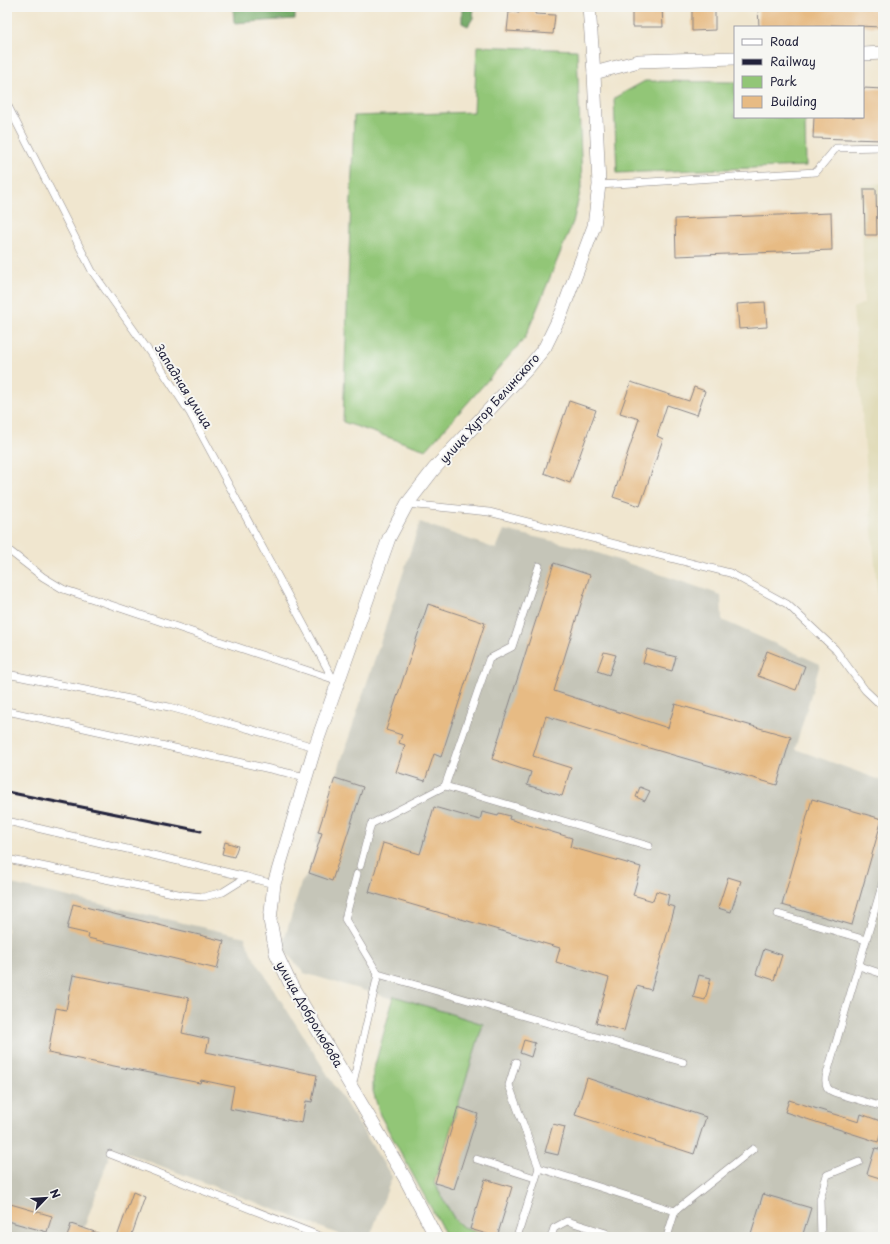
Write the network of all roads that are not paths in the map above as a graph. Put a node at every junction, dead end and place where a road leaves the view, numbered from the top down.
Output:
1 (589, 7) edge
2 (883, 53) edge
3 (864, 54) edge
4 (734, 58) edge
5 (594, 73) junction
6 (7, 104) edge
7 (883, 147) edge
8 (599, 185) junction
9 (407, 504) junction
10 (7, 549) edge
11 (539, 566) dead end
12 (7, 674) edge
13 (336, 680) junction
14 (883, 707) edge
15 (7, 711) edge
16 (315, 747) junction
17 (306, 777) junction
18 (445, 786) junction
19 (7, 821) edge
20 (649, 846) dead end
21 (7, 858) edge
22 (247, 877) junction
23 (883, 882) edge
24 (274, 884) junction
25 (778, 914) dead end
26 (866, 940) junction
27 (859, 966) junction
28 (378, 974) junction
29 (883, 974) edge
30 (516, 1062) dead end
31 (683, 1062) dead end
32 (352, 1087) junction
33 (883, 1107) edge
34 (753, 1149) dead end
35 (110, 1154) dead end
36 (476, 1159) dead end
37 (859, 1162) dead end
38 (538, 1168) junction
39 (536, 1178) junction
40 (675, 1211) junction
41 (322, 1237) edge
42 (436, 1237) edge
43 (517, 1237) edge
44 (551, 1237) edge
45 (607, 1237) edge
46 (667, 1237) edge
47 (821, 1237) edge

1 - 5 street, улица Хутор Белинского
2 - 3 street
4 - 5 street
5 - 8 street, улица Хутор Белинского
6 - 13 lane, Западная улица
7 - 8 lane
8 - 9 street, улица Хутор Белинского
9 - 13 street, улица Хутор Белинского
9 - 14 lane
10 - 13 lane
11 - 18 lane
12 - 16 lane
13 - 16 street, улица Добролюбова
15 - 17 lane
16 - 17 street, улица Добролюбова
17 - 24 street, улица Добролюбова
18 - 20 lane
18 - 28 lane
19 - 22 lane
21 - 22 lane
22 - 24 lane
23 - 26 lane
24 - 32 street, улица Добролюбова
25 - 26 lane
26 - 27 lane
27 - 29 lane
27 - 33 lane
28 - 31 lane
28 - 32 lane
30 - 38 lane
32 - 42 street, улица Добролюбова
34 - 40 lane
35 - 41 lane
36 - 39 lane
37 - 47 lane
38 - 39 lane
38 - 40 lane
39 - 43 lane
40 - 46 lane
44 - 45 lane

